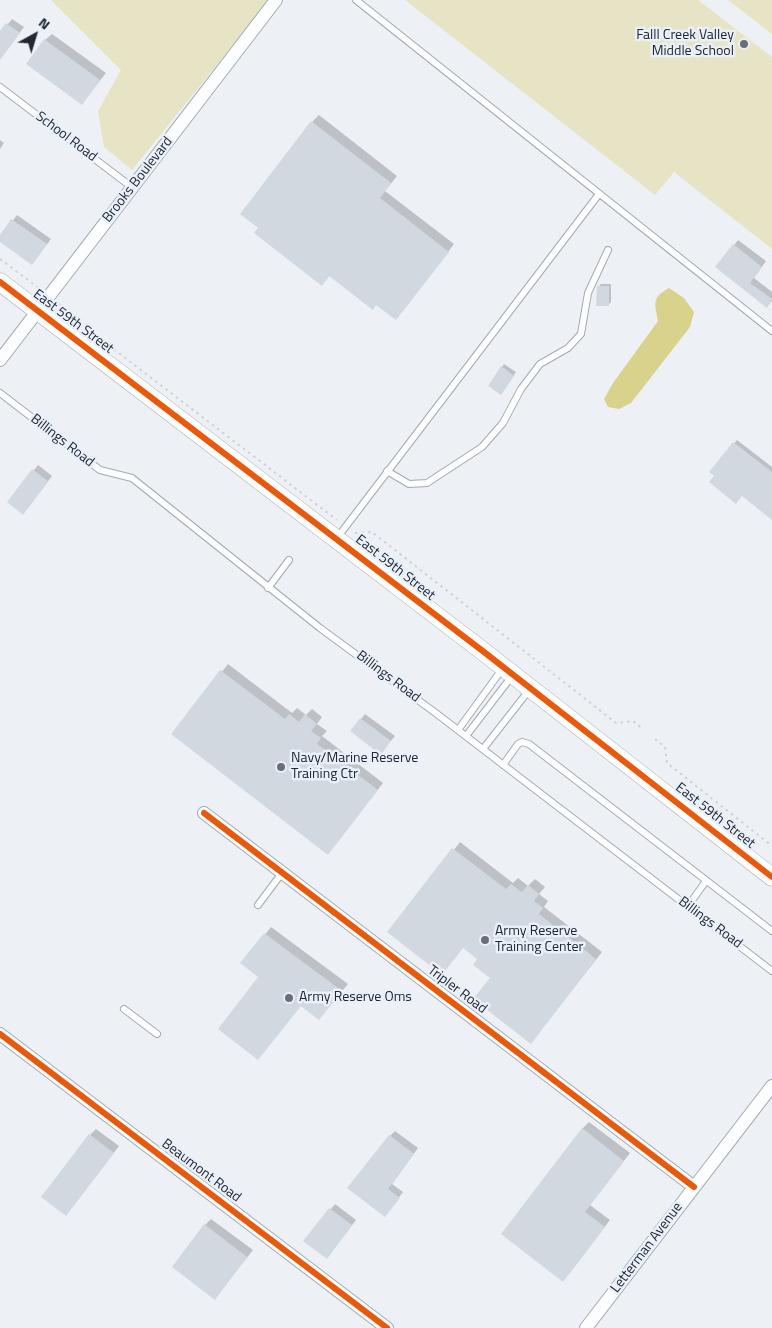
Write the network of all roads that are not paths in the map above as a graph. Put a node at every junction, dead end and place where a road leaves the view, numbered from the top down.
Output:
1 (276, 0) edge
2 (356, 0) edge
3 (0, 87) edge
4 (133, 188) junction
5 (600, 194) junction
6 (608, 250) dead end
7 (0, 282) edge
8 (37, 310) junction
9 (772, 330) edge
10 (0, 360) edge
11 (0, 393) edge
12 (387, 472) junction
13 (336, 539) junction
14 (289, 560) dead end
15 (268, 588) junction
16 (509, 671) junction
17 (530, 688) junction
18 (458, 730) junction
19 (466, 736) junction
20 (483, 749) junction
21 (503, 765) junction
22 (204, 814) dead end
23 (282, 873) junction
24 (772, 876) edge
25 (706, 881) junction
26 (258, 905) dead end
27 (688, 906) junction
28 (772, 931) edge
29 (772, 971) edge
30 (124, 1009) dead end
31 (0, 1034) edge
32 (157, 1034) dead end
33 (772, 1086) edge
34 (694, 1187) junction
35 (387, 1328) edge
36 (586, 1328) edge

1 - 4 street, Brooks Boulevard
2 - 5 lane
3 - 4 lane, School Road
4 - 8 street, Brooks Boulevard
5 - 9 lane
5 - 12 lane
6 - 12 lane
7 - 8 street, East 59th Street
8 - 10 street, Brooks Boulevard
8 - 13 street, East 59th Street
11 - 15 lane, Billings Road
12 - 13 lane
13 - 16 street, East 59th Street
14 - 15 lane
15 - 18 lane, Billings Road
16 - 17 street, East 59th Street
16 - 18 lane
16 - 19 lane
17 - 20 lane
17 - 24 street, East 59th Street
18 - 19 lane, Billings Road
19 - 20 lane, Billings Road
20 - 21 lane, Billings Road
21 - 25 lane
21 - 27 lane, Billings Road
22 - 23 street, Tripler Road
23 - 26 lane
23 - 34 street, Tripler Road
25 - 27 lane
25 - 28 lane
27 - 29 lane, Billings Road
30 - 32 lane
31 - 35 street, Beaumont Road
33 - 34 street, Letterman Avenue
34 - 36 street, Letterman Avenue

